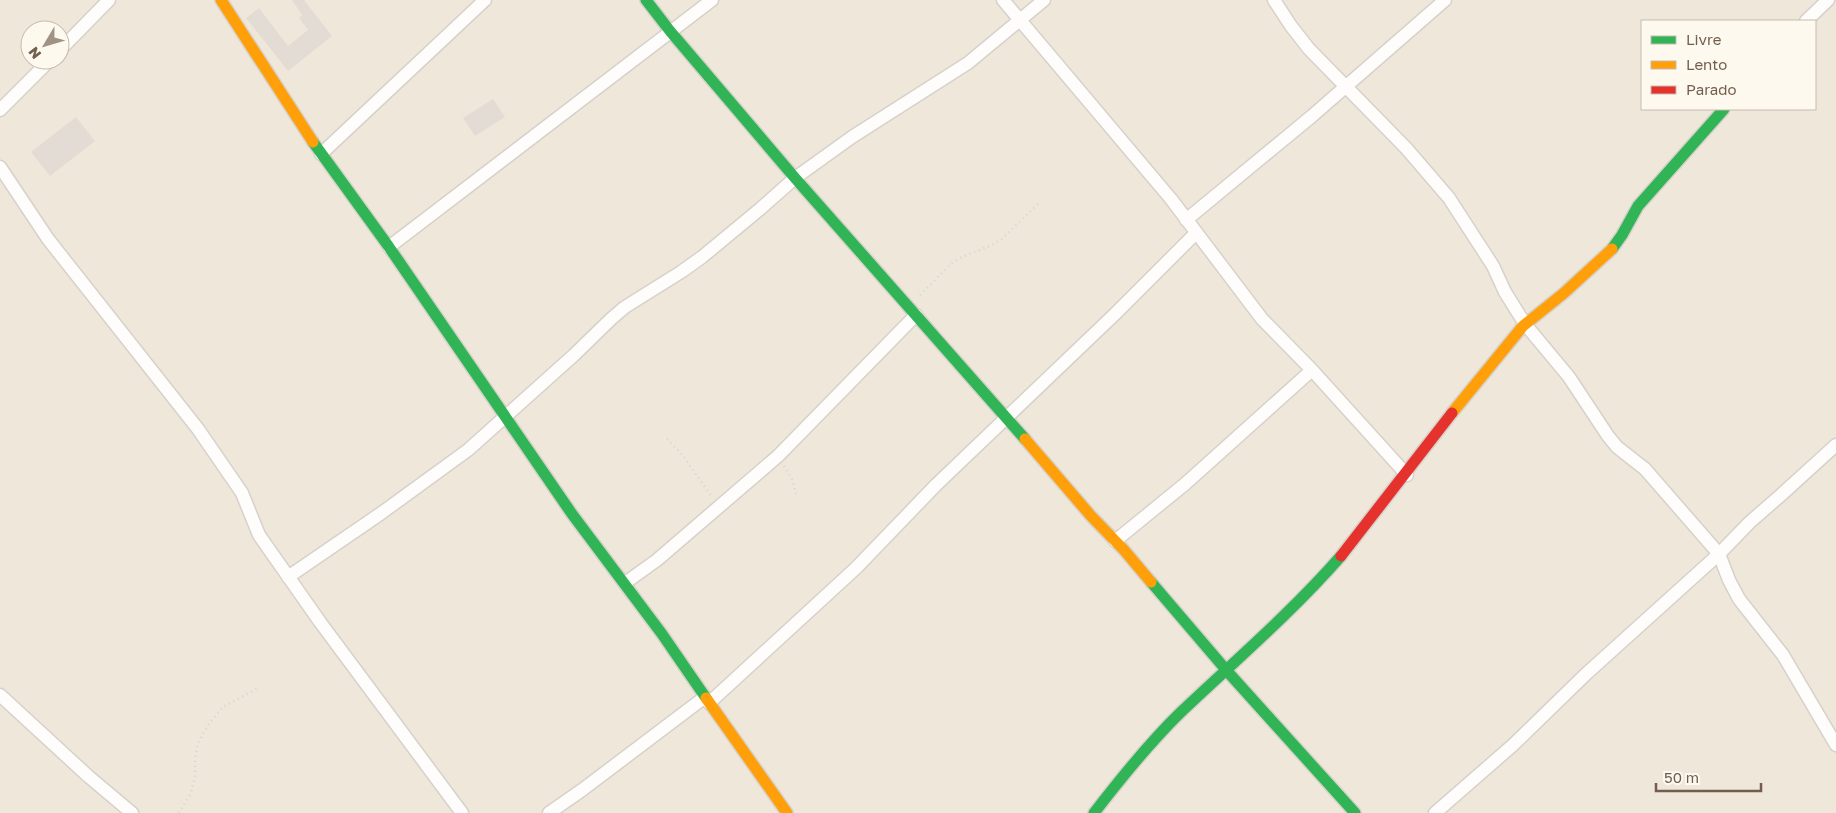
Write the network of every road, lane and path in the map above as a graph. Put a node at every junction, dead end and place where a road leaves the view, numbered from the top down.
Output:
1 (109, 0) edge
2 (221, 0) edge
3 (484, 0) edge
4 (646, 0) edge
5 (712, 0) edge
6 (1004, 0) edge
7 (1044, 0) edge
8 (1274, 0) edge
9 (1445, 0) edge
10 (1828, 0) edge
11 (1021, 20) junction
12 (1807, 20) edge
13 (670, 31) junction
14 (70, 40) edge
15 (40, 70) edge
16 (1346, 87) junction
17 (0, 110) edge
18 (1723, 110) edge
19 (321, 154) junction
20 (0, 167) edge
21 (795, 178) junction
22 (1039, 202) dead end
23 (1186, 220) junction
24 (1196, 233) junction
25 (389, 247) junction
26 (912, 311) junction
27 (1525, 324) junction
28 (1312, 370) junction
29 (505, 418) junction
30 (1007, 418) junction
31 (667, 440) dead end
32 (1836, 445) edge
33 (778, 456) junction
34 (1406, 476) junction
35 (796, 495) dead end
36 (718, 508) junction
37 (1115, 541) junction
38 (1719, 554) junction
39 (288, 577) junction
40 (625, 583) junction
41 (1227, 671) junction
42 (258, 688) dead end
43 (0, 695) edge
44 (707, 700) junction
45 (1836, 745) edge
46 (132, 813) edge
47 (179, 813) edge
48 (462, 813) edge
49 (549, 813) edge
50 (787, 813) edge
51 (1094, 813) edge
52 (1356, 813) edge
53 (1436, 813) edge

1 - 14 street
2 - 19 street
3 - 19 street
4 - 13 street
5 - 13 street
6 - 11 street
7 - 11 street
8 - 16 street
9 - 16 street
10 - 12 street
11 - 21 street
11 - 23 street
13 - 21 street
13 - 25 street
15 - 17 street
16 - 23 street
16 - 27 street
18 - 27 street
19 - 25 street
20 - 39 street
21 - 26 street
21 - 29 street
22 - 26 path
23 - 24 street
24 - 28 street
24 - 30 street
25 - 29 street
26 - 30 street
26 - 33 street
27 - 34 street
27 - 38 street
28 - 34 street
28 - 37 street
29 - 39 street
29 - 40 street
30 - 37 street
30 - 44 street
31 - 36 path
32 - 38 street
33 - 35 path
33 - 36 street
34 - 41 street
36 - 40 street
37 - 41 street
38 - 45 street
38 - 53 street
39 - 48 street
40 - 44 street
41 - 51 street
41 - 52 street
42 - 47 path
43 - 46 street
44 - 49 street
44 - 50 street

